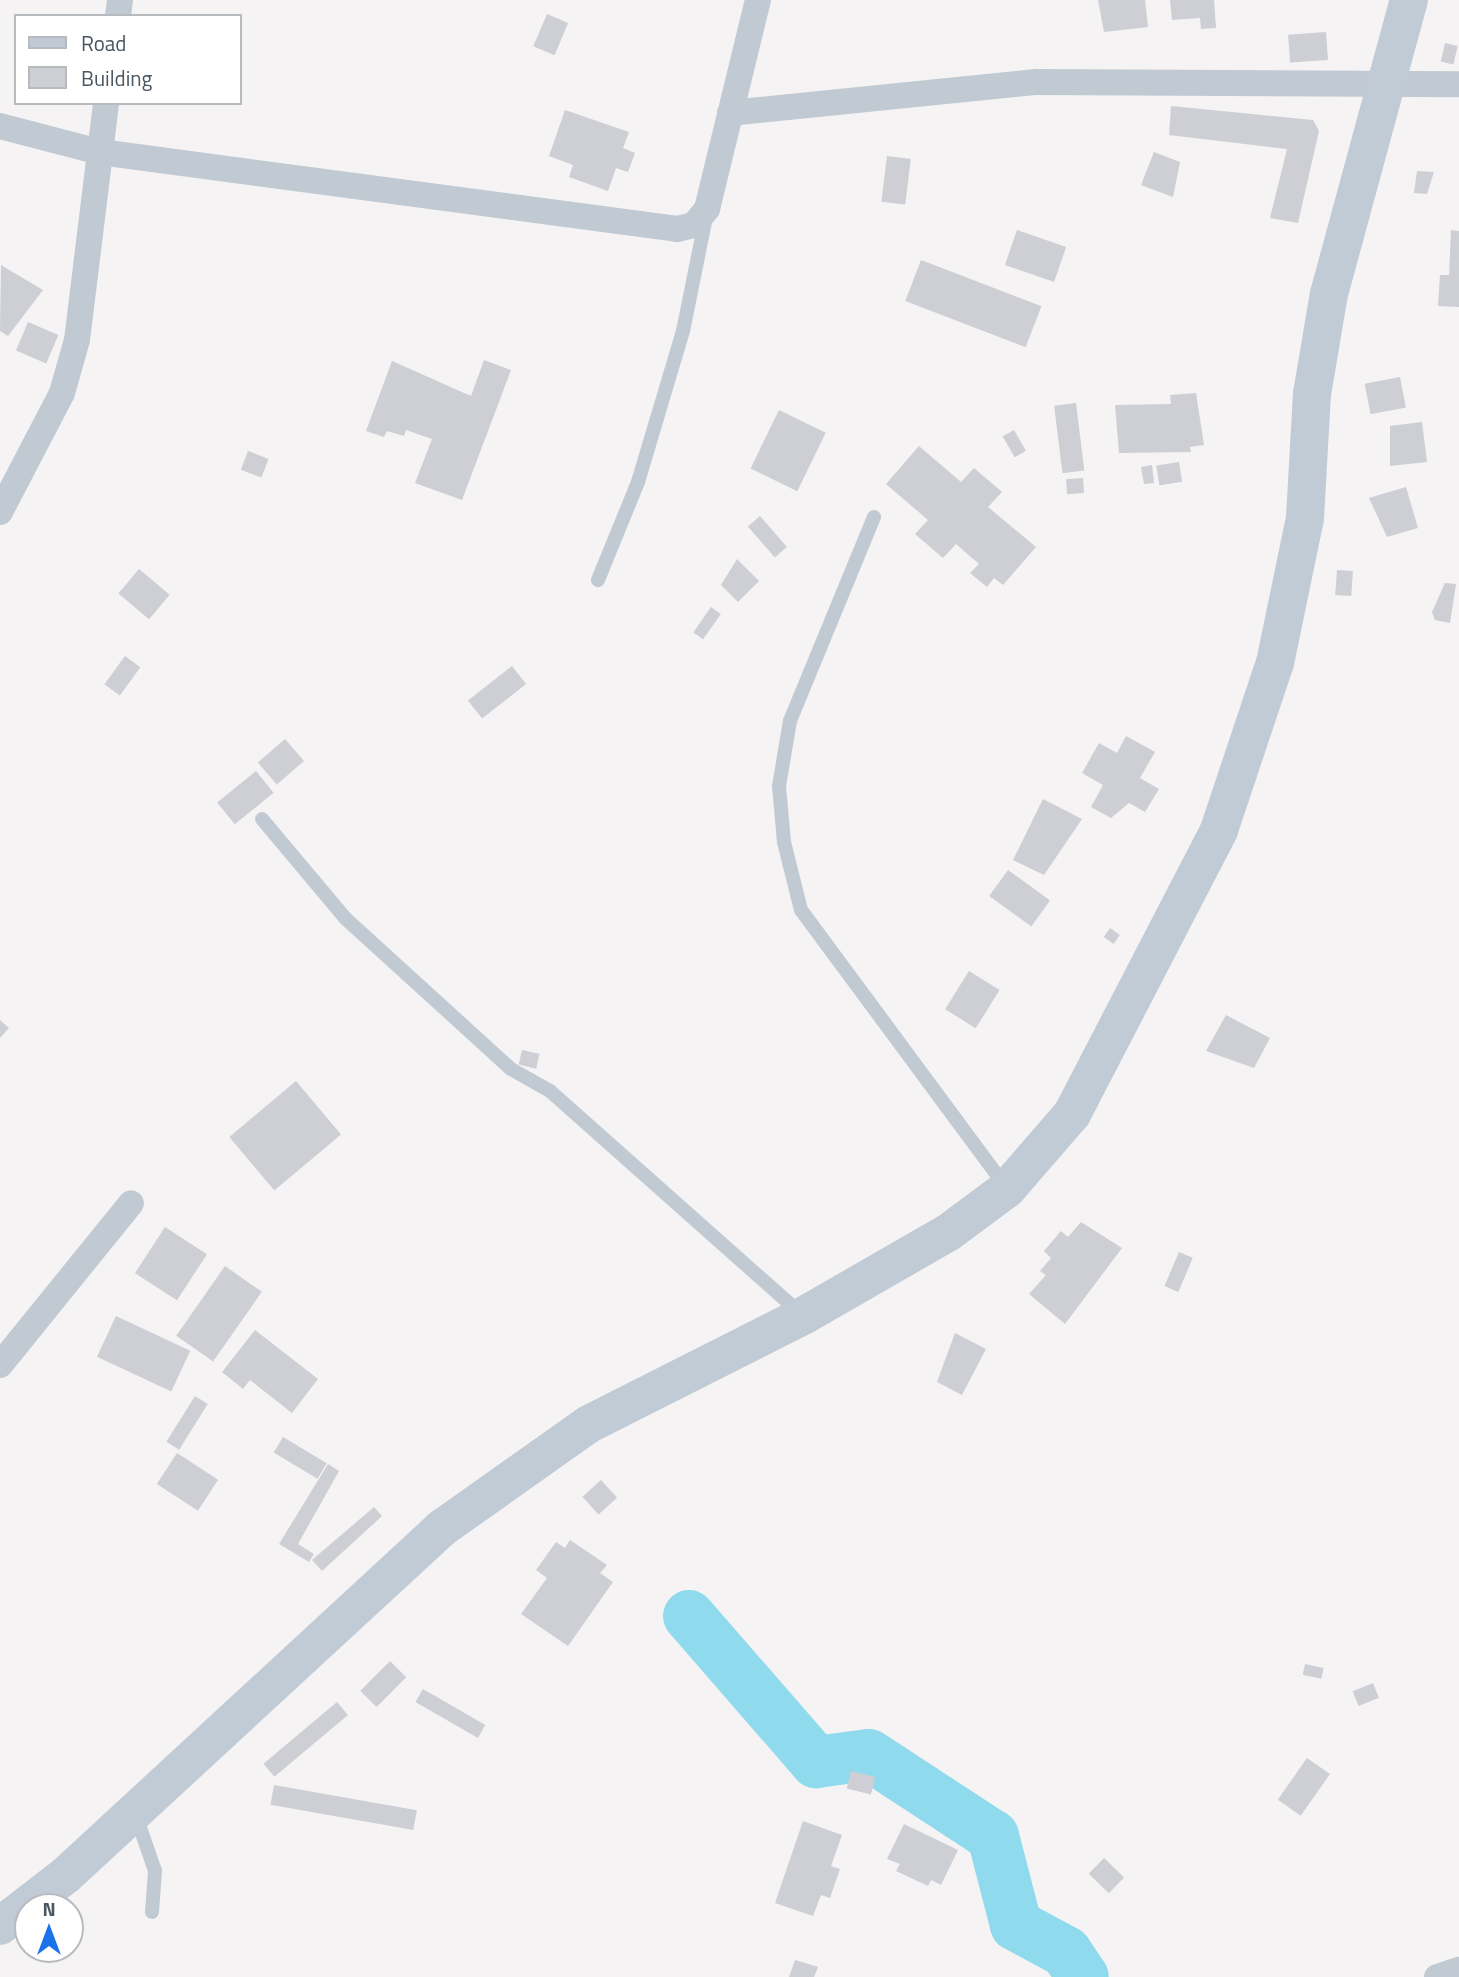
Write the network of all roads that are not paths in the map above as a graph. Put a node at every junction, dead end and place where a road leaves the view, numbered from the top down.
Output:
1 (758, 0) edge
2 (1409, 0) edge
3 (1459, 84) edge
4 (1382, 85) junction
5 (106, 105) edge
6 (730, 113) junction
7 (0, 126) edge
8 (100, 152) junction
9 (707, 209) junction
10 (0, 512) edge
11 (874, 517) dead end
12 (598, 580) dead end
13 (262, 819) dead end
14 (1007, 1189) junction
15 (131, 1203) dead end
16 (803, 1316) junction
17 (0, 1365) edge
18 (135, 1814) junction
19 (152, 1912) dead end
20 (0, 1926) edge
21 (1459, 1970) edge
22 (1437, 1977) edge

1 - 6 street
2 - 4 street
3 - 4 street
4 - 6 street
4 - 14 street
5 - 8 street
6 - 9 street
7 - 8 street
8 - 9 street
8 - 10 street
9 - 12 lane
11 - 14 lane
13 - 16 lane
14 - 16 street
15 - 17 street
16 - 18 street
18 - 19 lane
18 - 20 street
21 - 22 street

